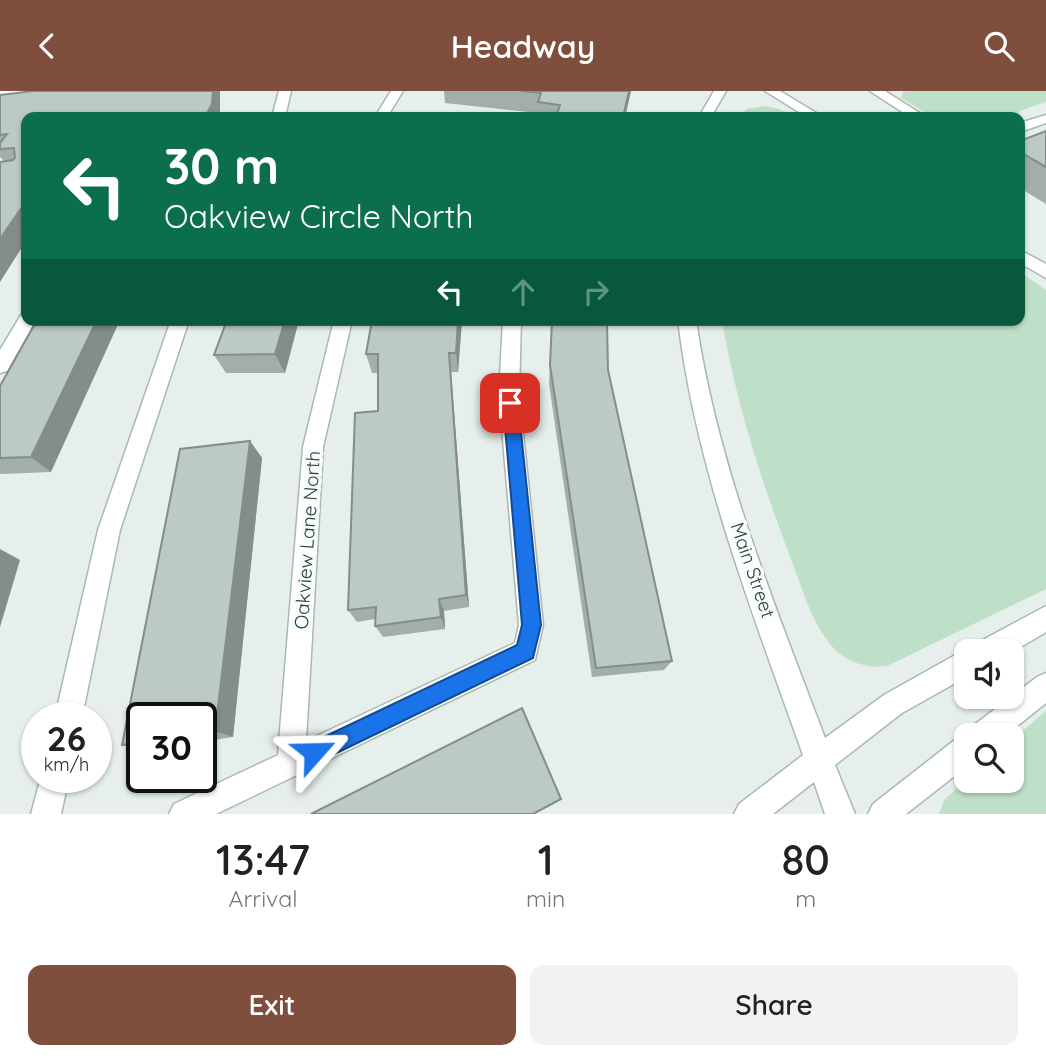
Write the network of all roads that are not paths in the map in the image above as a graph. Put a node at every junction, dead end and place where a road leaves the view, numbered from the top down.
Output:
1 (28, 91) edge
2 (285, 91) edge
3 (397, 91) edge
4 (720, 91) edge
5 (771, 91) edge
6 (876, 91) edge
7 (0, 94) edge
8 (280, 112) edge
9 (384, 112) edge
10 (708, 112) edge
11 (807, 112) edge
12 (911, 112) edge
13 (1046, 119) edge
14 (1025, 126) edge
15 (1025, 258) edge
16 (1046, 272) edge
17 (23, 326) edge
18 (178, 326) edge
19 (342, 326) edge
20 (512, 326) edge
21 (688, 326) edge
22 (0, 366) edge
23 (1046, 618) edge
24 (1009, 639) edge
25 (954, 670) edge
26 (1046, 686) edge
27 (71, 702) edge
28 (999, 723) edge
29 (954, 758) edge
30 (819, 760) junction
31 (291, 763) junction
32 (51, 793) edge
33 (46, 814) edge
34 (184, 814) edge
35 (749, 814) edge
36 (841, 814) edge
37 (883, 814) edge

1 - 7 street
2 - 8 street
3 - 9 street
4 - 10 street
5 - 11 street
6 - 12 street
13 - 14 street
15 - 16 street
17 - 22 street
18 - 27 street
19 - 31 street, Oakview Lane North
20 - 31 street
21 - 30 street, Main Street
23 - 24 street
25 - 30 street
26 - 28 street
29 - 37 street
30 - 35 street
30 - 36 street, Main Street
31 - 34 street
32 - 33 street

